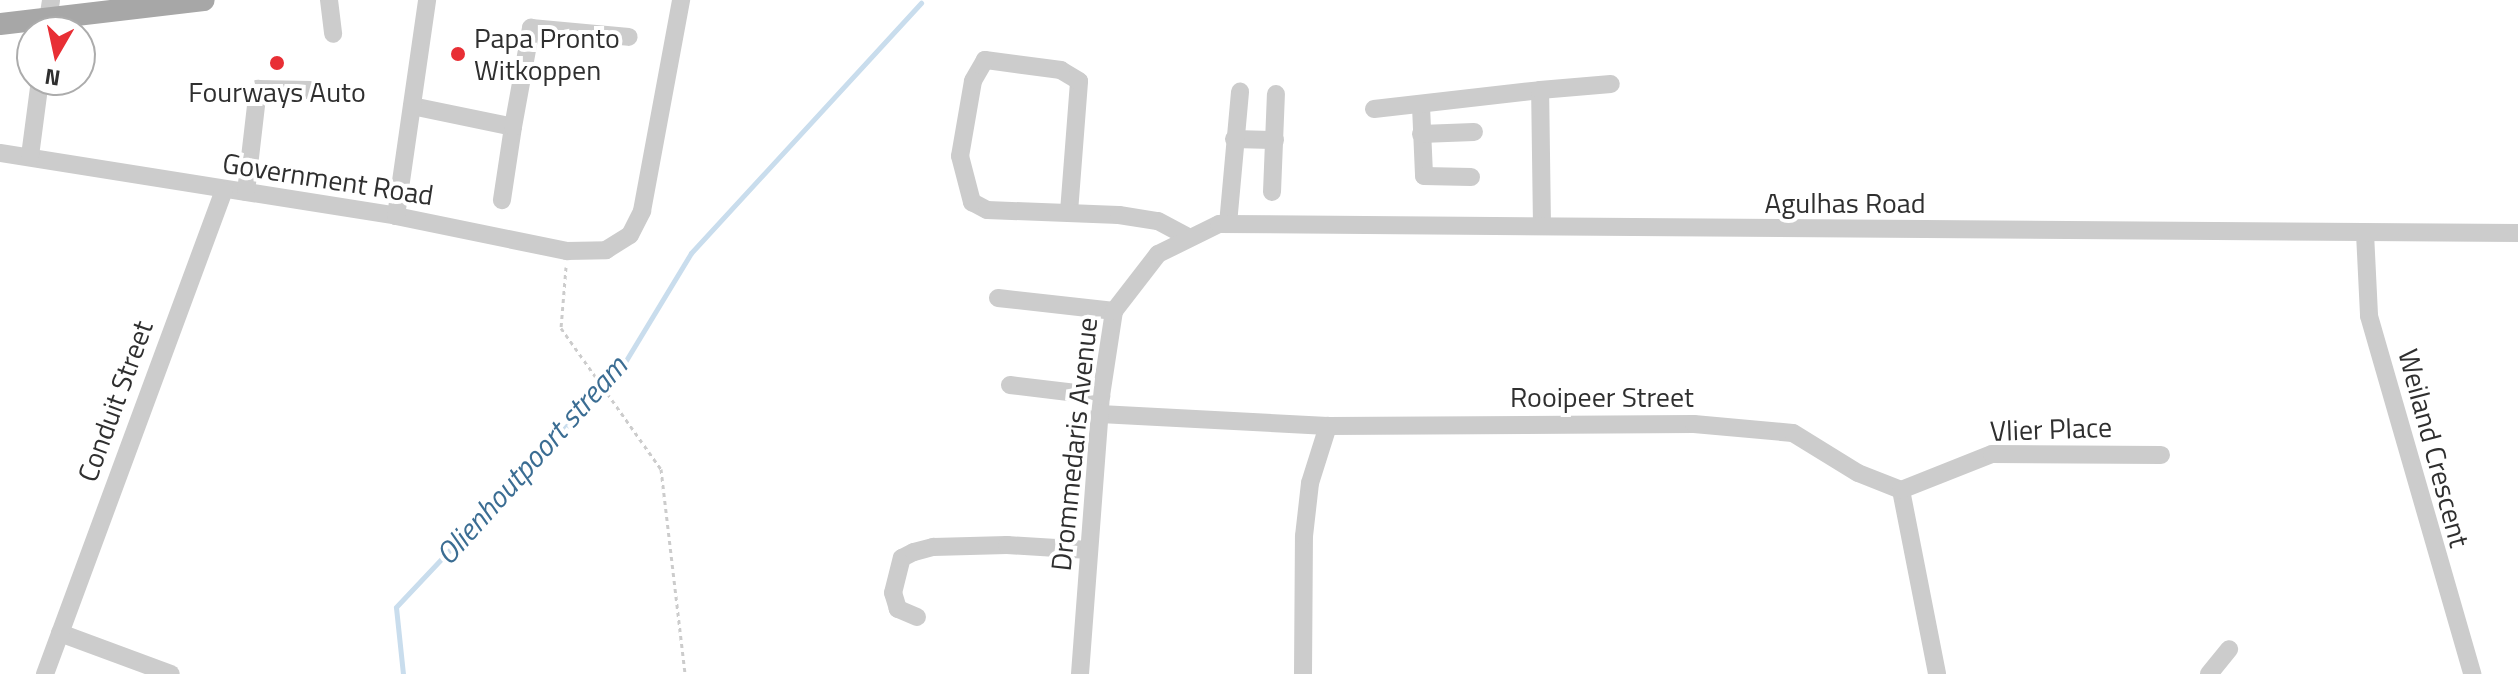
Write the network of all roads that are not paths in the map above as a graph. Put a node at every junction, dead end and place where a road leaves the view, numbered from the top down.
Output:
1 (100, 0) edge
2 (204, 0) edge
3 (329, 0) edge
4 (427, 0) edge
5 (681, 0) edge
6 (122, 10) junction
7 (59, 16) edge
8 (333, 34) dead end
9 (629, 37) dead end
10 (1611, 84) dead end
11 (310, 90) dead end
12 (1540, 90) junction
13 (1240, 92) dead end
14 (1276, 94) dead end
15 (38, 96) edge
16 (412, 106) junction
17 (1421, 106) junction
18 (1374, 109) dead end
19 (513, 127) junction
20 (1474, 132) dead end
21 (1421, 134) junction
22 (1234, 139) junction
23 (1275, 140) junction
24 (0, 153) edge
25 (30, 156) junction
26 (1471, 177) dead end
27 (224, 190) junction
28 (246, 192) junction
29 (1272, 192) dead end
30 (502, 200) dead end
31 (1069, 212) junction
32 (396, 216) junction
33 (1228, 224) junction
34 (1548, 227) junction
35 (2365, 233) junction
36 (2518, 233) edge
37 (1182, 240) junction
38 (998, 298) dead end
39 (1114, 311) junction
40 (1010, 385) dead end
41 (1101, 405) junction
42 (1328, 426) junction
43 (2161, 455) dead end
44 (1901, 490) junction
45 (1089, 550) junction
46 (917, 617) dead end
47 (60, 633) junction
48 (2229, 649) dead end
49 (45, 674) edge
50 (171, 674) edge
51 (1080, 674) edge
52 (1303, 674) edge
53 (1936, 674) edge
54 (2209, 674) edge
55 (2472, 674) edge

1 - 6 main road
2 - 6 main road
3 - 8 street
4 - 16 street
5 - 32 street, Government Road
6 - 7 main road
9 - 19 street
10 - 12 street
11 - 28 street
12 - 17 street
12 - 34 street
13 - 22 street
14 - 23 street
15 - 25 street
16 - 19 street
16 - 32 street
17 - 18 street
17 - 21 street
19 - 30 street
20 - 21 street
21 - 26 street
22 - 23 street
22 - 33 street
23 - 29 street
24 - 25 street, Government Road
25 - 27 street, Government Road
27 - 28 street, Government Road
27 - 47 street, Conduit Street
28 - 32 street, Government Road
31 - 31 street
31 - 37 street
33 - 34 street, Agulhas Road
33 - 37 street, Agulhas Road
34 - 35 street, Agulhas Road
35 - 36 street, Agulhas Road
35 - 55 street, Weiland Crescent
37 - 39 street, Drommedaris Avenue
38 - 39 street
39 - 41 street, Drommedaris Avenue
40 - 41 street, Rooipeer Street
41 - 42 street, Rooipeer Street
41 - 45 street, Drommedaris Avenue
42 - 44 street, Rooipeer Street
42 - 52 street
43 - 44 street, Vlier Place
44 - 53 street
45 - 46 street
45 - 51 street, Drommedaris Avenue
47 - 49 street, Conduit Street
47 - 50 street
48 - 54 street

